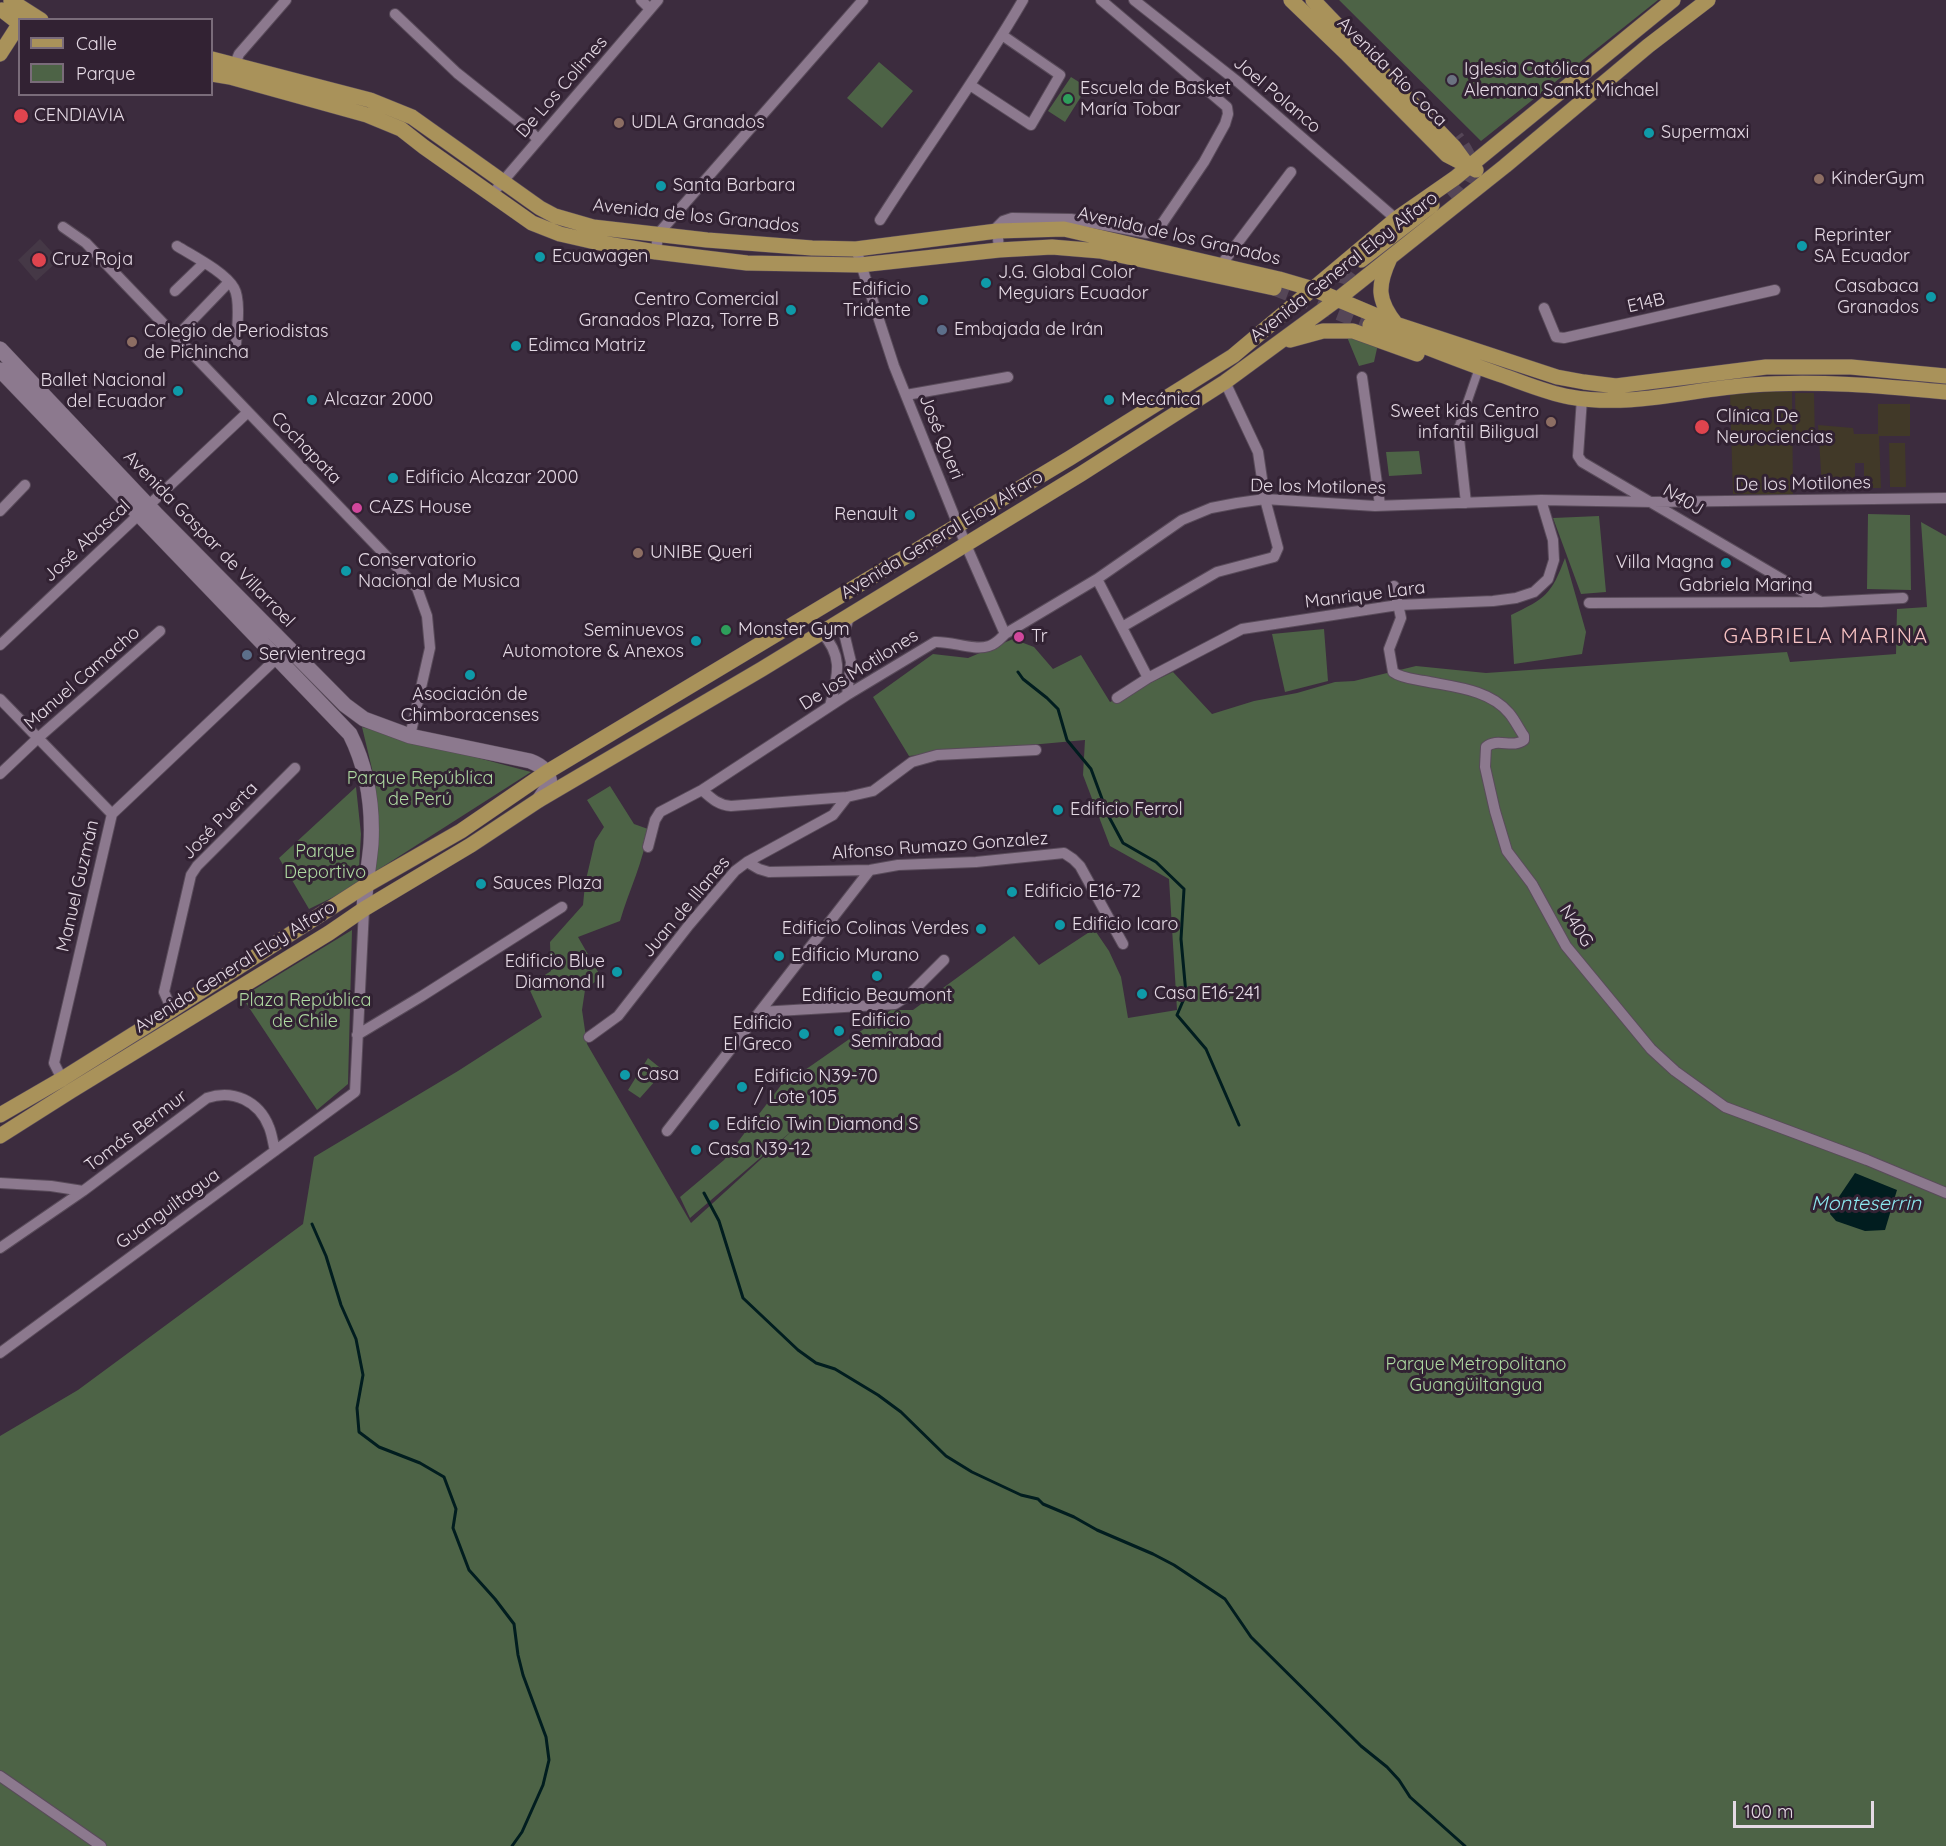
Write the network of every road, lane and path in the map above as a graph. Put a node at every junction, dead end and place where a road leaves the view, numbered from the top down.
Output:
1 (286, 0) edge
2 (641, 0) edge
3 (863, 0) edge
4 (1023, 0) edge
5 (1101, 0) edge
6 (1134, 0) edge
7 (1291, 0) edge
8 (1313, 0) edge
9 (1673, 0) edge
10 (1708, 0) edge
11 (654, 4) edge
12 (6, 5) edge
13 (395, 14) dead end
14 (27, 17) edge
15 (18, 29) edge
16 (1636, 30) junction
17 (1002, 35) junction
18 (1356, 43) junction
19 (1648, 46) junction
20 (0, 54) edge
21 (213, 60) edge
22 (233, 70) junction
23 (213, 74) edge
24 (970, 85) junction
25 (1456, 137) tunnel mouth
26 (538, 140) junction
27 (1469, 166) junction
28 (1505, 166) junction
29 (1291, 172) dead end
30 (1455, 177) junction
31 (502, 181) junction
32 (491, 195) junction
33 (1452, 199) tunnel mouth
34 (1396, 219) junction
35 (880, 220) dead end
36 (63, 227) dead end
37 (996, 231) junction
38 (658, 234) junction
39 (177, 246) dead end
40 (856, 249) junction
41 (999, 250) junction
42 (656, 252) junction
43 (1391, 256) junction
44 (204, 263) junction
45 (860, 265) junction
46 (1221, 265) junction
47 (1352, 268) tunnel mouth
48 (229, 282) junction
49 (1277, 287) junction
50 (1352, 288) junction
51 (1313, 289) junction
52 (1775, 290) dead end
53 (174, 291) dead end
54 (1338, 299) junction
55 (1544, 308) dead end
56 (1396, 324) junction
57 (1272, 325) junction
58 (1370, 325) tunnel mouth
59 (177, 336) junction
60 (236, 344) dead end
61 (0, 350) edge
62 (1271, 350) junction
63 (1477, 374) junction
64 (2, 376) edge
65 (1946, 376) edge
66 (1008, 377) dead end
67 (1362, 377) dead end
68 (1225, 382) junction
69 (1946, 392) edge
70 (906, 395) junction
71 (1576, 398) junction
72 (248, 412) junction
73 (1458, 429) joint
74 (1070, 458) junction
75 (1081, 474) junction
76 (25, 485) dead end
77 (1946, 498) edge
78 (1265, 499) junction
79 (1541, 500) junction
80 (1653, 502) junction
81 (1466, 503) junction
82 (1380, 505) junction
83 (0, 511) edge
84 (144, 511) junction
85 (959, 525) junction
86 (966, 544) junction
87 (1097, 579) junction
88 (1394, 586) dead end
89 (1903, 598) dead end
90 (1821, 602) junction
91 (1589, 603) dead end
92 (1398, 605) junction
93 (850, 614) junction
94 (1122, 627) junction
95 (160, 631) dead end
96 (821, 632) junction
97 (1005, 634) junction
98 (0, 645) edge
99 (277, 658) junction
100 (1148, 678) junction
101 (847, 695) junction
102 (1118, 698) dead end
103 (0, 699) edge
104 (830, 706) junction
105 (340, 711) junction
106 (364, 719) junction
107 (350, 734) junction
108 (410, 736) junction
109 (38, 738) junction
110 (1036, 750) dead end
111 (295, 768) dead end
112 (547, 772) junction
113 (0, 774) edge
114 (702, 790) junction
115 (847, 797) junction
116 (539, 800) junction
117 (112, 814) junction
118 (648, 847) dead end
119 (747, 862) junction
120 (870, 870) junction
121 (365, 886) junction
122 (562, 907) dead end
123 (364, 909) junction
124 (1123, 944) dead end
125 (944, 960) dead end
126 (172, 1010) junction
127 (760, 1012) junction
128 (357, 1035) junction
129 (590, 1037) dead end
130 (62, 1079) junction
131 (0, 1115) edge
132 (666, 1131) dead end
133 (0, 1136) edge
134 (275, 1151) junction
135 (0, 1183) edge
136 (83, 1191) junction
137 (1946, 1194) edge
138 (0, 1248) edge
139 (0, 1353) edge
140 (0, 1776) edge
141 (101, 1846) edge

1 - 22 street
2 - 11 street
3 - 38 street
4 - 17 street
5 - 37 street
6 - 34 street, Joel Polanco
7 - 27 main road, Avenida Río Coca
8 - 18 main road, Avenida Río Coca
9 - 16 main road, Avenida General Eloy Alfaro
10 - 19 main road, Avenida General Eloy Alfaro
11 - 26 street, De Los Colimes
12 - 14 main road
13 - 26 street
15 - 20 main road
16 - 19 main road
16 - 27 main road, Avenida General Eloy Alfaro
17 - 24 street
17 - 24 street
18 - 25 main road
18 - 27 main road, Avenida Río Coca
19 - 28 main road, Avenida General Eloy Alfaro
21 - 22 main road, Avenida de los Granados
22 - 23 main road, Avenida de los Granados
22 - 31 main road, Avenida de los Granados
22 - 32 main road, Avenida de los Granados
24 - 35 street
26 - 31 street, De Los Colimes
27 - 28 main road, Avenida Río Coca
27 - 30 main road, Avenida General Eloy Alfaro
28 - 43 main road, Avenida General Eloy Alfaro
29 - 46 street
30 - 34 main road, Avenida General Eloy Alfaro
30 - 47 main road
31 - 32 street, De Los Colimes
31 - 38 main road, Avenida de los Granados
32 - 42 main road, Avenida de los Granados
33 - 50 main road
34 - 51 main road, Avenida General Eloy Alfaro
36 - 59 street, Cochapata
37 - 40 main road, Avenida de los Granados
37 - 41 street
37 - 46 main road, Avenida de los Granados
38 - 40 main road, Avenida de los Granados
38 - 42 street
39 - 44 street
40 - 45 street, José Queri
41 - 45 main road, Avenida de los Granados
41 - 49 main road, Avenida de los Granados
42 - 45 main road, Avenida de los Granados
43 - 50 main road, Avenida General Eloy Alfaro
43 - 56 main road
44 - 48 street
44 - 53 street
45 - 70 street, José Queri
46 - 49 main road, Avenida de los Granados
48 - 59 street
48 - 60 street
49 - 51 main road, Avenida de los Granados
49 - 57 main road
50 - 54 main road, Avenida General Eloy Alfaro
51 - 54 main road, Avenida de los Granados
51 - 57 main road, Avenida General Eloy Alfaro
52 - 55 street, E14B
54 - 56 main road, Avenida de los Granados
54 - 62 main road, Avenida General Eloy Alfaro
56 - 65 main road, Avenida de los Granados
57 - 74 main road, Avenida General Eloy Alfaro
58 - 71 main road
59 - 72 street, Cochapata
61 - 84 main road, Avenida Gaspar de Villarroel
62 - 63 main road
62 - 68 main road, Avenida General Eloy Alfaro
63 - 71 main road
63 - 73 street
64 - 84 main road, Avenida Gaspar de Villarroel
66 - 70 street
67 - 82 street
68 - 75 main road, Avenida General Eloy Alfaro
68 - 78 street
69 - 71 main road
70 - 85 street, José Queri
71 - 80 street, N40J
72 - 84 street, José Abascal
72 - 108 street, Cochapata
73 - 81 street
74 - 75 main road
74 - 85 main road, Avenida General Eloy Alfaro
75 - 86 main road, Avenida General Eloy Alfaro
76 - 83 street
77 - 80 street, De los Motilones
78 - 82 street, De los Motilones
78 - 87 street, De los Motilones
78 - 94 street
79 - 80 street, De los Motilones
79 - 81 street, De los Motilones
79 - 92 street, Manrique Lara
80 - 90 street, N40J
81 - 82 street, De los Motilones
84 - 98 street, José Abascal
84 - 99 main road, Avenida Gaspar de Villarroel
84 - 105 main road, Avenida Gaspar de Villarroel
85 - 86 street, José Queri
85 - 112 main road, Avenida General Eloy Alfaro
86 - 93 main road, Avenida General Eloy Alfaro
86 - 97 street, José Queri
87 - 94 street
87 - 97 street, De los Motilones
88 - 92 street
89 - 90 street, Gabriela Marina
90 - 91 street, Gabriela Marina
92 - 100 street, Manrique Lara
92 - 137 street, N40G
93 - 96 main road, Avenida General Eloy Alfaro
93 - 101 street
94 - 100 street
95 - 109 street, Manuel Camacho
96 - 104 street
96 - 116 main road, Avenida General Eloy Alfaro
97 - 101 street, De los Motilones
99 - 105 main road, Avenida Gaspar de Villarroel
99 - 117 street, Manuel Guzmán
100 - 102 street, Manrique Lara
101 - 104 street, De los Motilones
103 - 109 street
104 - 114 street, De los Motilones
105 - 106 main road, Avenida Gaspar de Villarroel
105 - 107 main road, Avenida Gaspar de Villarroel
106 - 107 main road
106 - 108 main road, Avenida Gaspar de Villarroel
107 - 121 main road, Avenida Gaspar de Villarroel
108 - 112 main road, Avenida Gaspar de Villarroel
109 - 113 street, Manuel Camacho
109 - 117 street
110 - 115 street
111 - 126 street, José Puerta
112 - 116 main road
112 - 121 main road, Avenida General Eloy Alfaro
114 - 115 street
114 - 118 street, De los Motilones
115 - 119 street, Juan de Illanes
116 - 123 main road, Avenida General Eloy Alfaro
117 - 130 street, Manuel Guzmán
119 - 120 street, Alfonso Rumazo Gonzalez
119 - 129 street, Juan de Illanes
120 - 124 street, Alfonso Rumazo Gonzalez
120 - 127 street
121 - 123 main road, Avenida Gaspar de Villarroel
121 - 126 main road, Avenida General Eloy Alfaro
122 - 128 street
123 - 128 street
123 - 133 main road, Avenida General Eloy Alfaro
125 - 127 street
126 - 130 main road, Avenida General Eloy Alfaro
127 - 132 street
128 - 134 street, Guanguiltagua
130 - 131 main road, Avenida General Eloy Alfaro
134 - 136 street, Tomás Bermur
134 - 139 street, Guanguiltagua
135 - 136 street
136 - 138 street, Tomás Bermur
140 - 141 street

